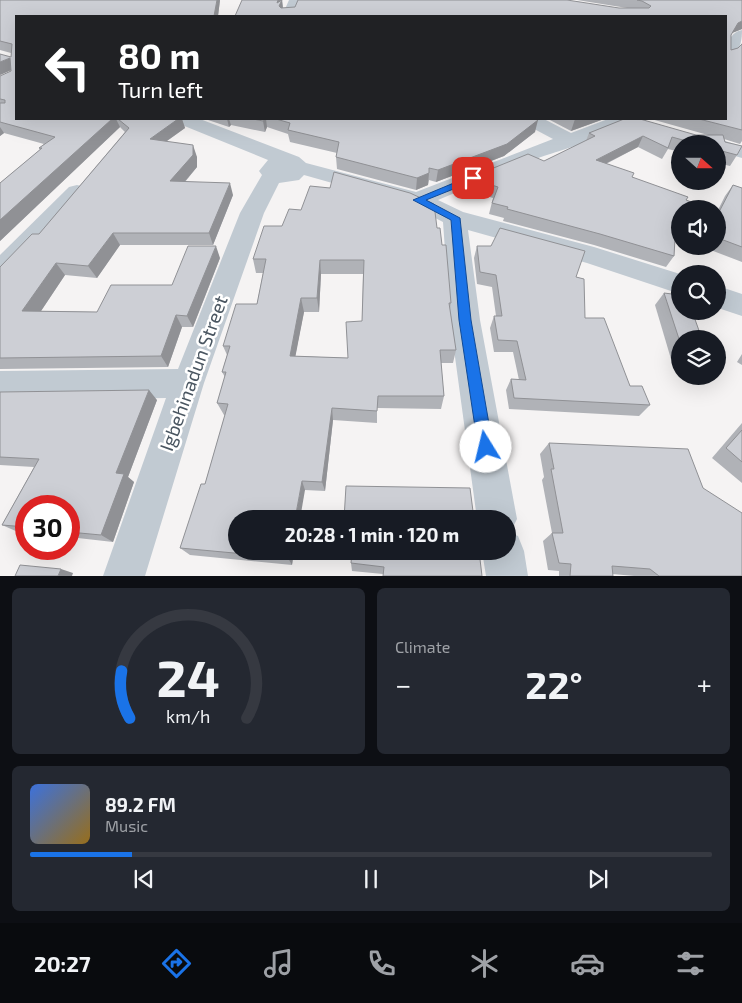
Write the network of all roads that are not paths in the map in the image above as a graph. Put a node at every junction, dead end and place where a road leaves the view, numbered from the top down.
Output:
1 (296, 0) edge
2 (288, 15) edge
3 (735, 36) edge
4 (727, 52) edge
5 (186, 120) edge
6 (532, 120) edge
7 (630, 120) edge
8 (569, 140) junction
9 (726, 147) edge
10 (742, 152) edge
11 (286, 167) junction
12 (77, 192) edge
13 (418, 200) junction
14 (456, 218) junction
15 (0, 271) edge
16 (671, 281) edge
17 (726, 299) edge
18 (742, 305) edge
19 (188, 382) junction
20 (0, 386) edge
21 (497, 510) edge
22 (504, 560) edge
23 (124, 576) edge
24 (507, 576) edge

1 - 2 street
3 - 4 street
5 - 11 street
6 - 8 street
7 - 8 street
8 - 13 street
9 - 10 street
11 - 13 street
11 - 19 street, Igbehinadun Street
12 - 15 street
13 - 14 street
14 - 16 street
14 - 21 street
17 - 18 street
19 - 20 street
19 - 23 street, Igbehinadun Street
22 - 24 street

